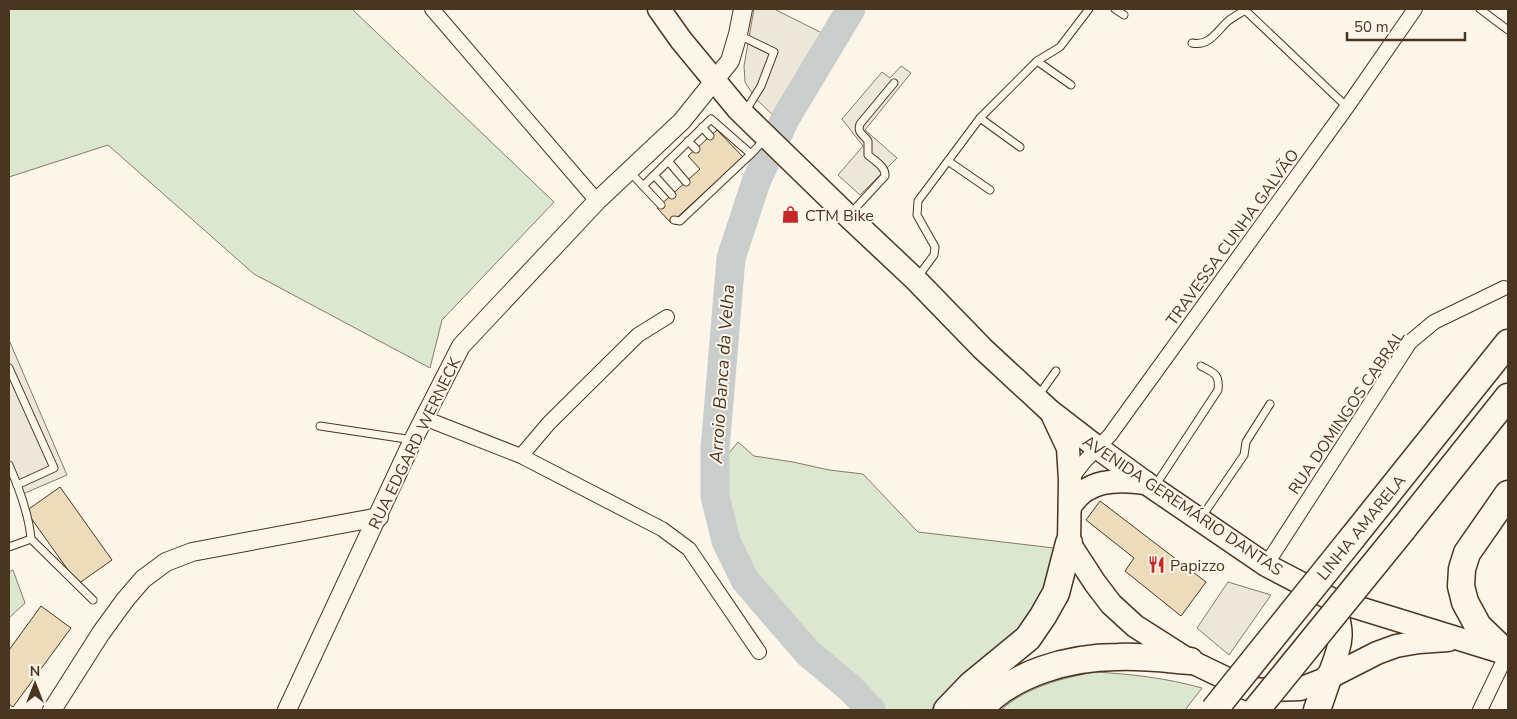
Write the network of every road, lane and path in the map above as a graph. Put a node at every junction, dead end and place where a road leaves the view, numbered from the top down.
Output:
1 (432, 9) edge
2 (659, 9) edge
3 (743, 9) edge
4 (1089, 9) edge
5 (1115, 9) edge
6 (1415, 9) edge
7 (1480, 9) edge
8 (1124, 15) dead end
9 (1508, 30) edge
10 (738, 34) junction
11 (1192, 42) dead end
12 (1038, 61) junction
13 (715, 82) junction
14 (894, 82) dead end
15 (1071, 85) dead end
16 (1347, 107) junction
17 (744, 115) junction
18 (980, 118) junction
19 (702, 127) junction
20 (710, 136) dead end
21 (767, 137) junction
22 (688, 141) junction
23 (1020, 147) dead end
24 (696, 149) dead end
25 (751, 154) junction
26 (668, 161) junction
27 (948, 161) junction
28 (630, 172) junction
29 (654, 175) junction
30 (686, 182) dead end
31 (643, 186) junction
32 (990, 190) dead end
33 (672, 195) dead end
34 (597, 201) junction
35 (661, 205) dead end
36 (848, 216) junction
37 (674, 220) dead end
38 (916, 280) junction
39 (1504, 288) dead end
40 (667, 317) dead end
41 (1508, 343) edge
42 (1202, 366) dead end
43 (9, 368) edge
44 (1056, 371) dead end
45 (1508, 397) edge
46 (1043, 404) junction
47 (1270, 404) dead end
48 (424, 418) junction
49 (320, 426) dead end
50 (413, 440) junction
51 (1098, 448) junction
52 (521, 456) junction
53 (9, 465) edge
54 (1070, 480) junction
55 (17, 485) junction
56 (1150, 486) junction
57 (1508, 494) edge
58 (1070, 507) junction
59 (378, 517) junction
60 (1199, 520) junction
61 (30, 539) junction
62 (1069, 543) junction
63 (9, 547) edge
64 (1266, 565) junction
65 (93, 600) dead end
66 (1333, 600) junction
67 (1462, 640) junction
68 (760, 652) dead end
69 (1508, 654) edge
70 (1190, 661) junction
71 (1328, 678) junction
72 (1255, 703) edge
73 (52, 710) edge
74 (288, 710) edge
75 (947, 710) edge
76 (979, 710) edge
77 (1214, 710) edge
78 (1317, 710) edge
79 (1480, 710) edge

1 - 34 street
2 - 13 main road, AVENIDA GEREMÁRIO DANTAS
3 - 10 street, RUA EDGARD WERNECK
4 - 12 lane
5 - 8 lane
6 - 16 street, TRAVESSA CUNHA GALVÃO
7 - 9 lane
10 - 13 street, RUA EDGARD WERNECK
10 - 17 lane
11 - 16 lane
12 - 15 lane
12 - 18 lane
13 - 17 main road, AVENIDA GEREMÁRIO DANTAS
13 - 28 street, RUA EDGARD WERNECK
14 - 36 lane
16 - 51 street, TRAVESSA CUNHA GALVÃO
17 - 21 main road, AVENIDA GEREMÁRIO DANTAS
18 - 23 lane
18 - 27 lane
19 - 20 lane
19 - 22 lane
19 - 25 lane
21 - 25 lane
21 - 36 main road, AVENIDA GEREMÁRIO DANTAS
22 - 24 lane
22 - 26 lane
25 - 37 lane
26 - 29 lane
26 - 30 lane
27 - 32 lane
27 - 38 lane
28 - 31 lane
28 - 34 street, RUA EDGARD WERNECK
29 - 31 lane
29 - 33 lane
31 - 35 lane
34 - 48 street, RUA EDGARD WERNECK
36 - 38 main road, AVENIDA GEREMÁRIO DANTAS
38 - 46 main road, AVENIDA GEREMÁRIO DANTAS
39 - 64 street, RUA DOMINGOS CABRAL
40 - 52 street
41 - 77 highway, LINHA AMARELA, bridge
42 - 56 lane
43 - 55 lane
44 - 46 lane
45 - 72 highway, LINHA AMARELA, bridge
46 - 51 main road, AVENIDA GEREMÁRIO DANTAS
46 - 54 main road, AVENIDA GEREMÁRIO DANTAS
47 - 60 lane
48 - 50 street, RUA EDGARD WERNECK
48 - 52 street
49 - 50 lane
50 - 59 street, RUA EDGARD WERNECK
51 - 54 street, TRAVESSA CUNHA GALVÃO
51 - 56 main road, AVENIDA GEREMÁRIO DANTAS
52 - 68 street
53 - 55 lane
54 - 58 main road, AVENIDA GEREMÁRIO DANTAS
55 - 61 lane
56 - 58 main road
56 - 60 main road, AVENIDA GEREMÁRIO DANTAS
57 - 69 highway
58 - 62 main road, AVENIDA GEREMÁRIO DANTAS
59 - 73 street
59 - 74 street, RUA EDGARD WERNECK
60 - 64 main road, AVENIDA GEREMÁRIO DANTAS
61 - 63 lane
61 - 65 lane
62 - 70 main road, AVENIDA GEREMÁRIO DANTAS
62 - 75 highway
64 - 66 main road, AVENIDA GEREMÁRIO DANTAS
66 - 67 main road, AVENIDA GEREMÁRIO DANTAS
66 - 71 main road
67 - 69 main road, AVENIDA GEREMÁRIO DANTAS
67 - 71 main road, AVENIDA GEREMÁRIO DANTAS
69 - 79 street
70 - 72 main road, AVENIDA GEREMÁRIO DANTAS
70 - 76 highway
71 - 72 main road, AVENIDA GEREMÁRIO DANTAS
71 - 78 highway

